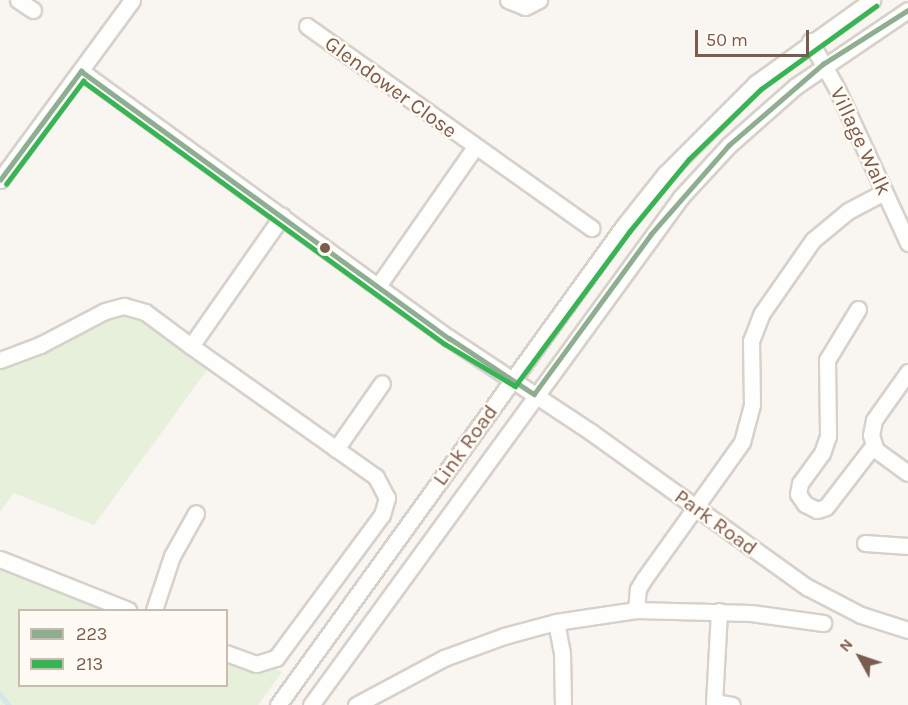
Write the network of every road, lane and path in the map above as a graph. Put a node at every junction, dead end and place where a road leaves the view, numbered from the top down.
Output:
1 (18, 0) edge
2 (132, 0) edge
3 (508, 0) edge
4 (539, 0) edge
5 (872, 0) edge
6 (33, 10) dead end
7 (908, 10) edge
8 (307, 26) dead end
9 (810, 41) junction
10 (824, 64) junction
11 (81, 71) junction
12 (475, 147) junction
13 (0, 180) edge
14 (884, 192) junction
15 (282, 216) junction
16 (591, 228) dead end
17 (908, 243) edge
18 (378, 286) junction
19 (858, 309) dead end
20 (191, 346) junction
21 (0, 360) edge
22 (908, 372) edge
23 (513, 380) junction
24 (382, 383) dead end
25 (534, 394) junction
26 (873, 446) junction
27 (336, 449) junction
28 (908, 473) edge
29 (696, 507) junction
30 (196, 513) dead end
31 (865, 543) dead end
32 (908, 546) edge
33 (0, 559) edge
34 (125, 609) edge
35 (154, 609) edge
36 (636, 610) junction
37 (719, 611) junction
38 (556, 622) junction
39 (823, 622) dead end
40 (908, 630) edge
41 (228, 654) edge
42 (714, 704) edge
43 (278, 705) edge
44 (311, 705) edge
45 (356, 705) edge
46 (563, 705) edge
47 (732, 705) edge

1 - 6 street
2 - 11 street
3 - 4 street
5 - 9 street, Link Road
7 - 10 street, Link Road
8 - 12 street, Glendower Close
9 - 10 street, Village Walk
9 - 23 street, Link Road
10 - 14 street, Village Walk
10 - 25 street, Link Road
11 - 13 street
11 - 15 street, Park Road
12 - 16 street, Glendower Close
12 - 18 street, Glendower Close
14 - 17 street, Village Walk
14 - 29 street
15 - 18 street, Park Road
15 - 20 street
18 - 23 street, Park Road
19 - 26 street
20 - 21 street
20 - 27 street
22 - 26 street
23 - 25 street, Park Road
23 - 43 street, Link Road
24 - 27 street
25 - 29 street, Park Road
25 - 44 street, Link Road
26 - 28 street
27 - 41 street
29 - 36 street
29 - 40 street, Park Road
30 - 35 street
31 - 32 street
33 - 34 street
36 - 37 street
36 - 38 street
37 - 39 street
37 - 42 street
38 - 45 street
38 - 46 street
42 - 47 street

